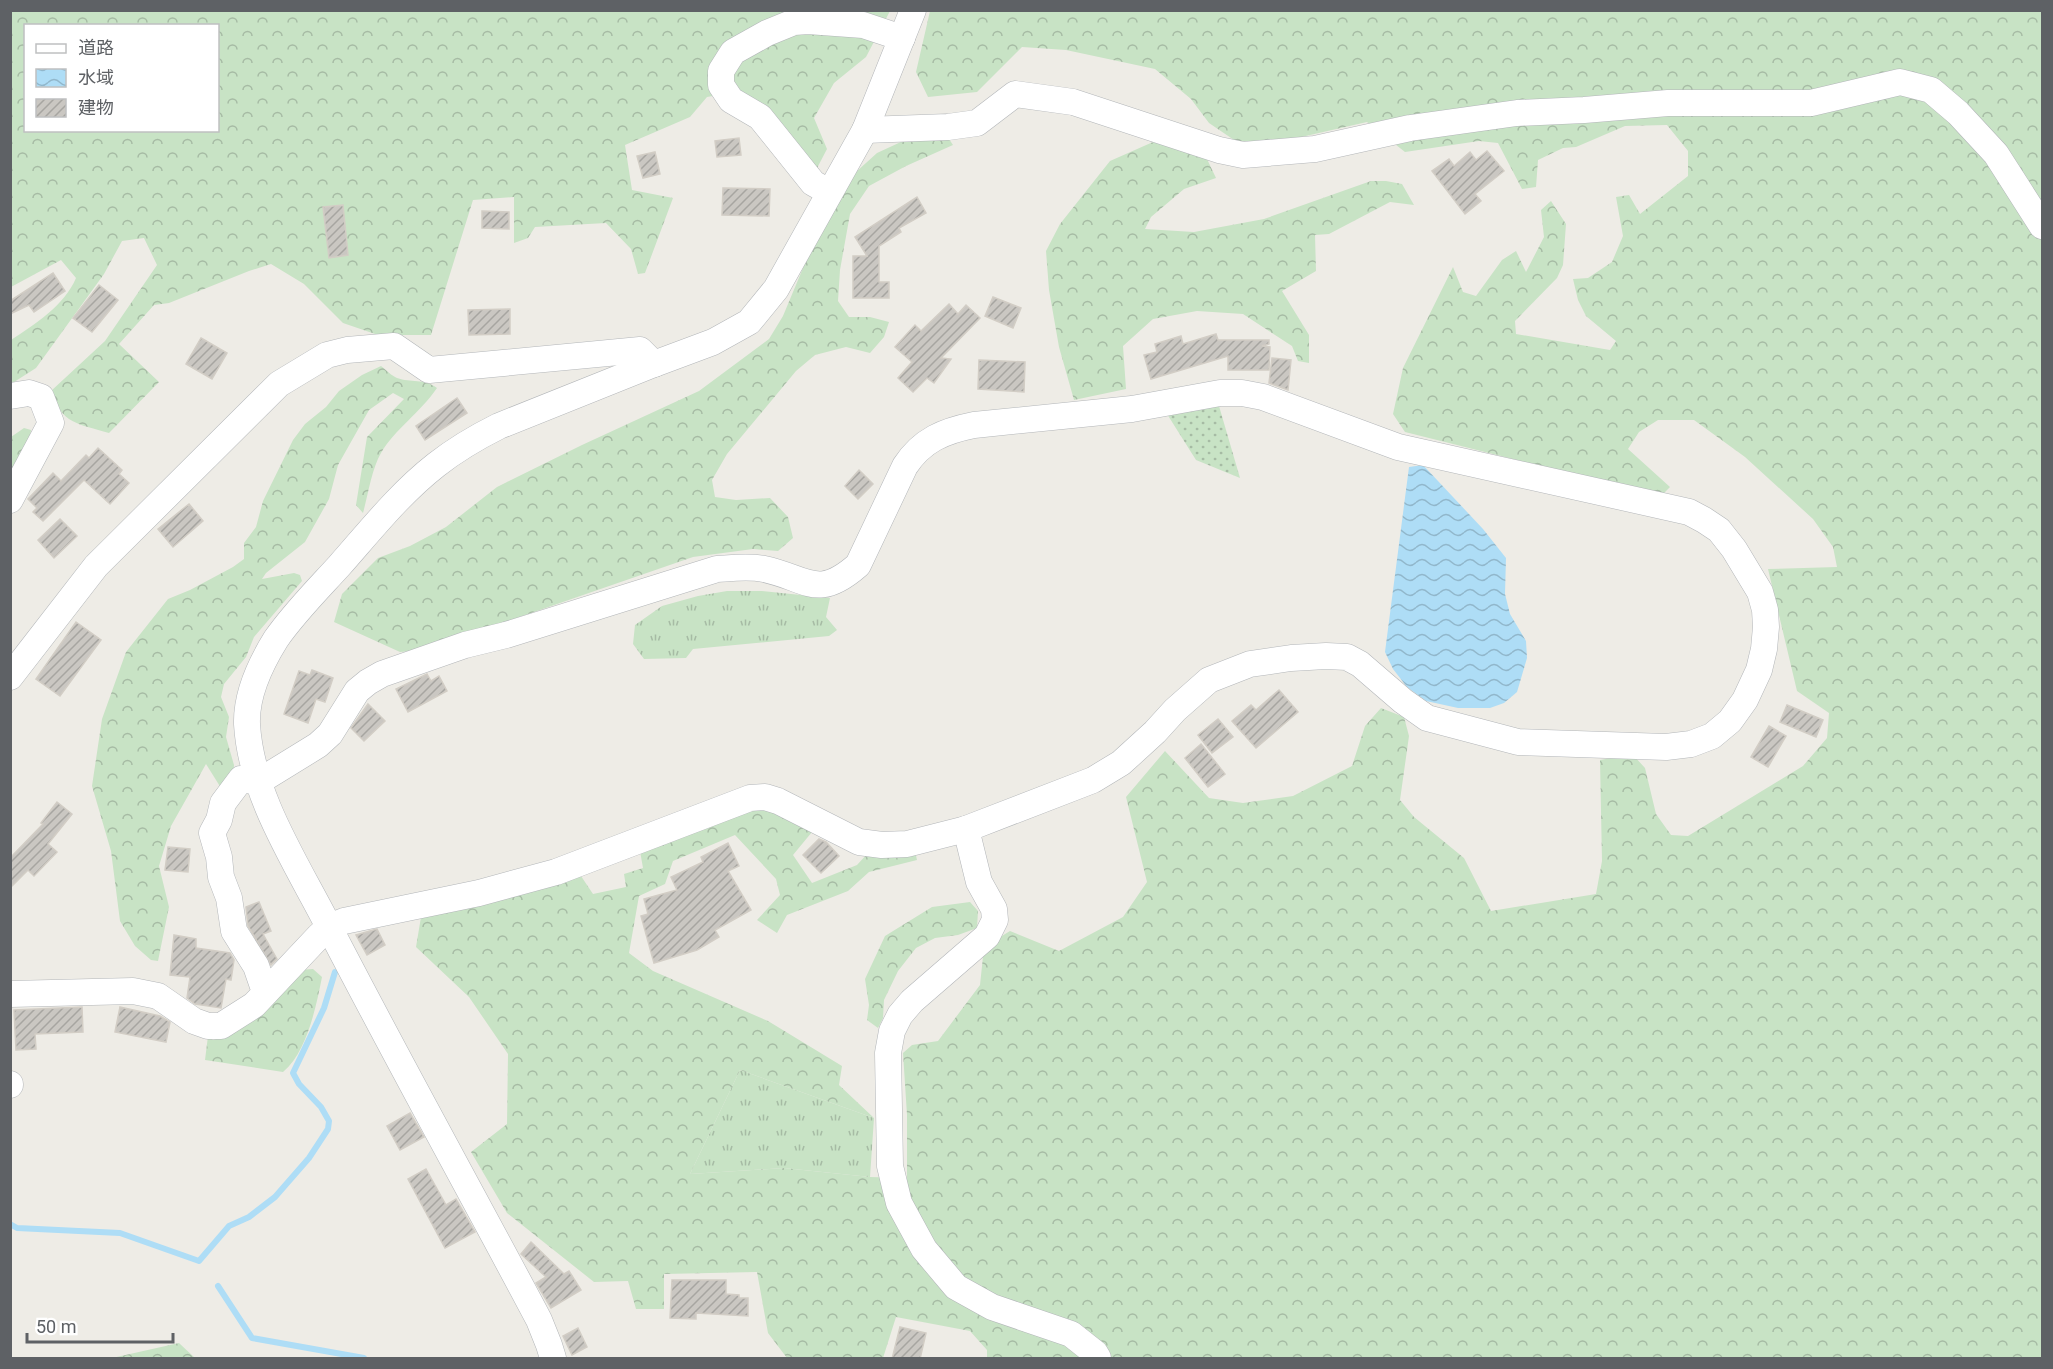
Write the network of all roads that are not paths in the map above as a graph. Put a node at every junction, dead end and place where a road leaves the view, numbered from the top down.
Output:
1 (913, 10) edge
2 (902, 38) junction
3 (865, 130) junction
4 (829, 192) junction
5 (2043, 226) edge
6 (654, 364) junction
7 (10, 396) edge
8 (10, 500) edge
9 (10, 677) edge
10 (258, 782) junction
11 (966, 829) junction
12 (330, 927) junction
13 (265, 992) junction
14 (10, 994) edge
15 (553, 1359) edge
16 (1098, 1359) edge

1 - 2 street
2 - 3 street
2 - 4 street
3 - 4 street
3 - 5 street
4 - 6 street
6 - 9 street
6 - 10 street
7 - 8 street
10 - 11 street
10 - 12 street
10 - 13 street
11 - 12 street
11 - 16 street
12 - 13 street
12 - 15 street
13 - 14 street

